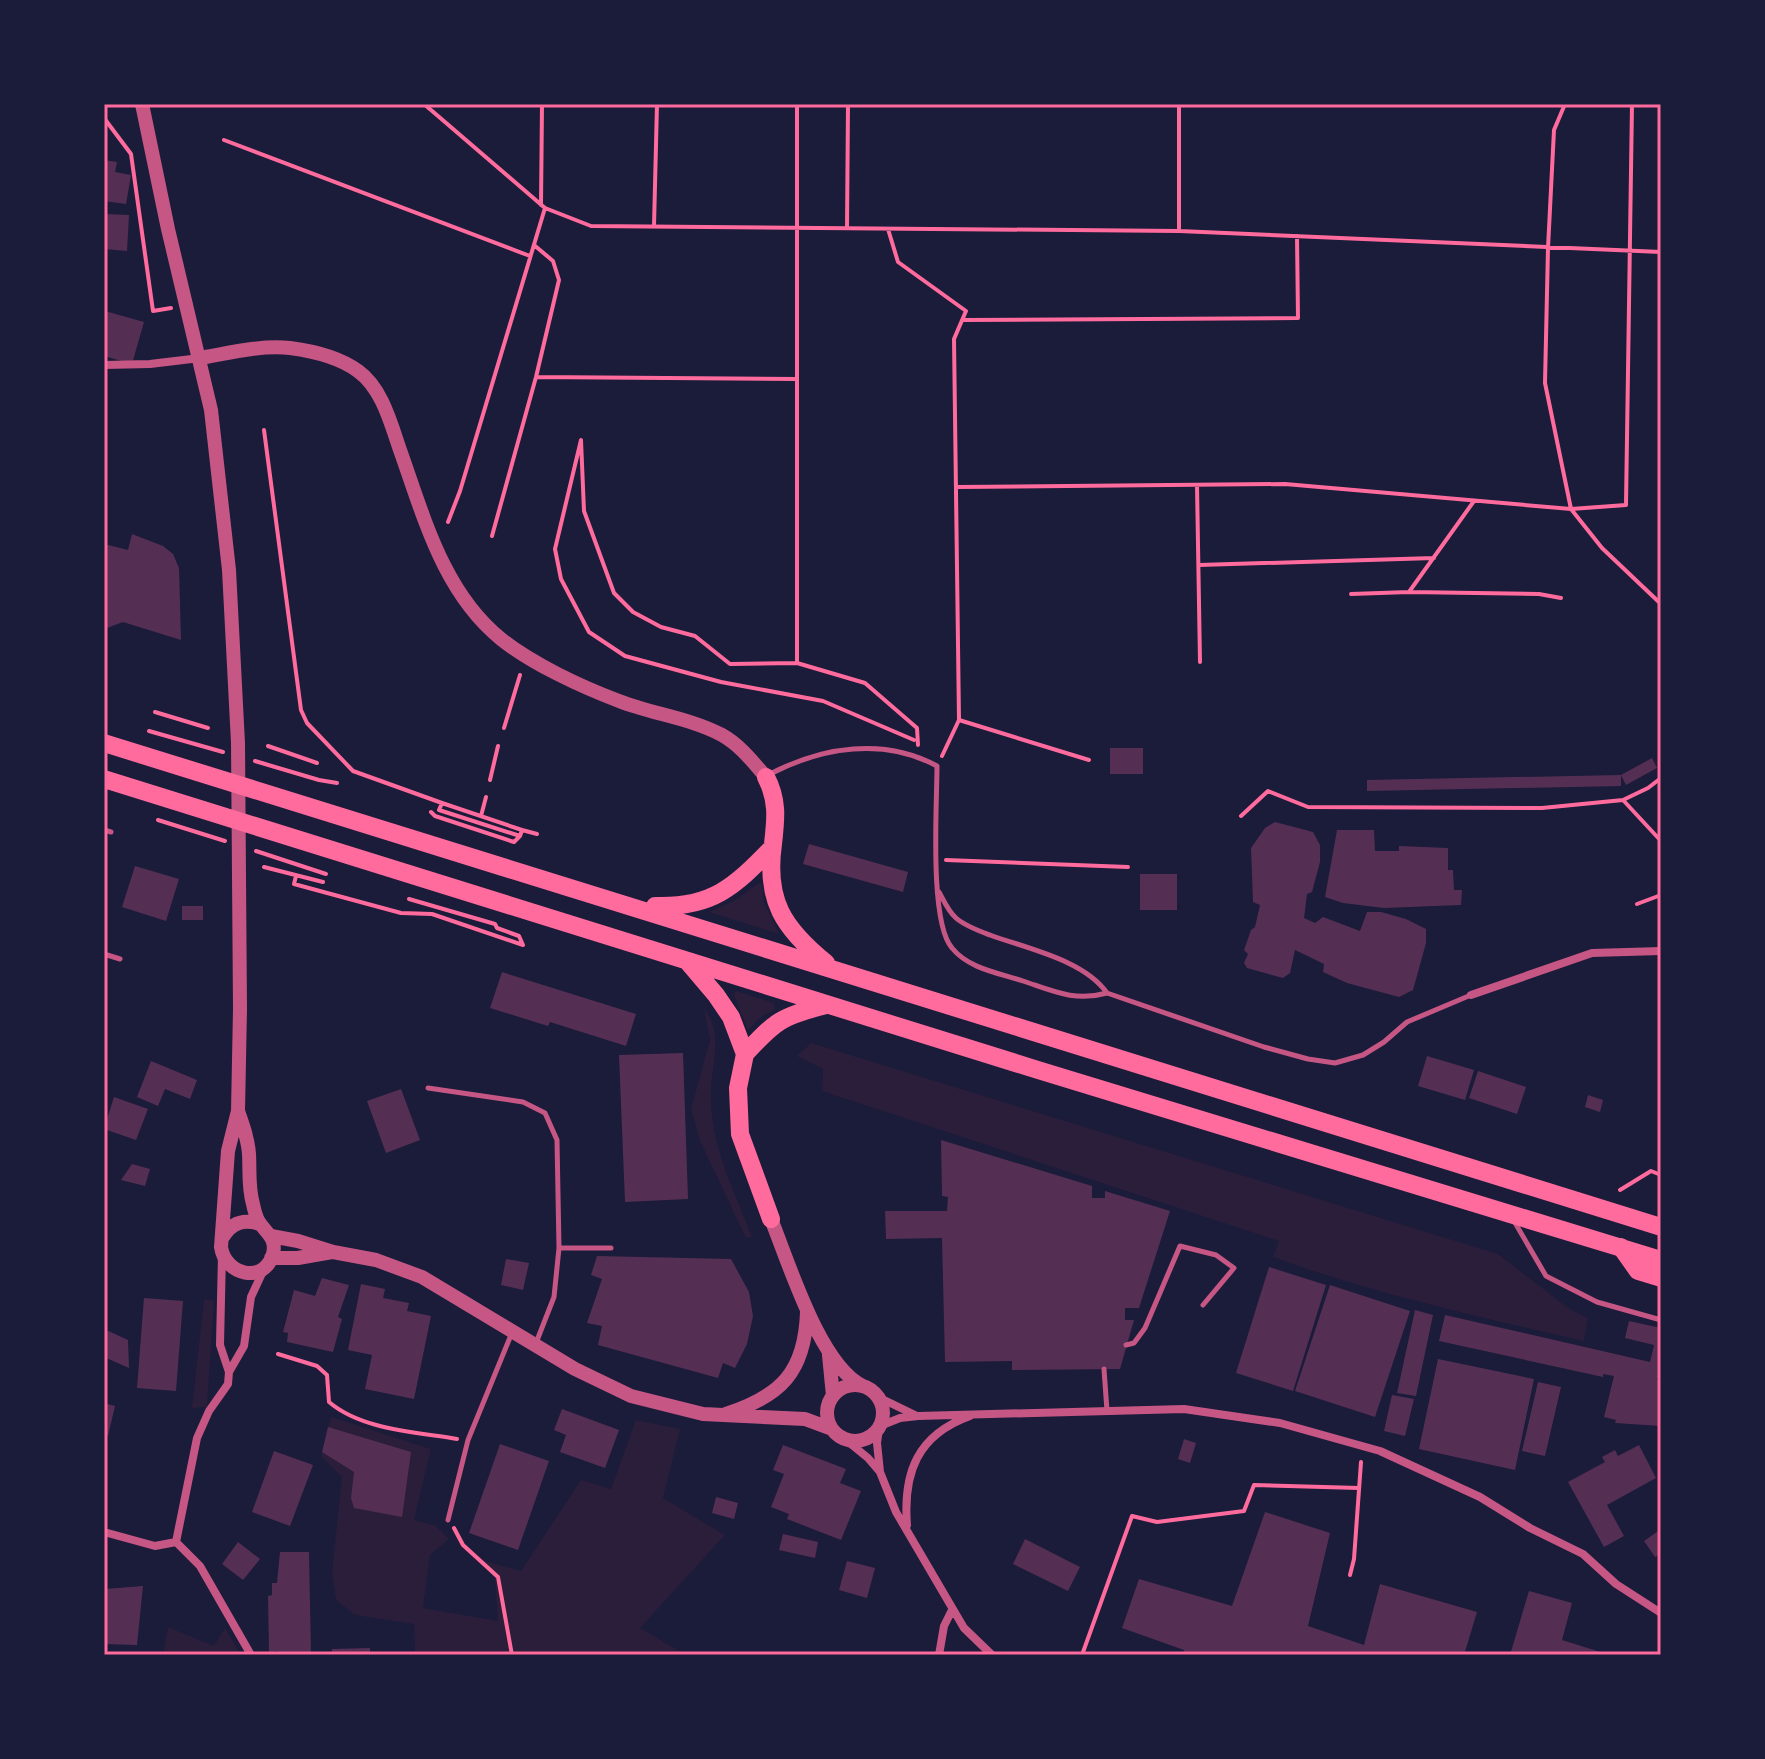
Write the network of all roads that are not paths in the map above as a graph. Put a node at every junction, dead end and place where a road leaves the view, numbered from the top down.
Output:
1 (142, 104) edge
2 (200, 358) junction
3 (104, 365) edge
4 (104, 743) edge
5 (766, 777) junction
6 (104, 779) edge
7 (772, 848) junction
8 (939, 892) junction
9 (632, 906) junction
10 (1661, 951) edge
11 (104, 954) edge
12 (120, 959) dead end
13 (686, 960) junction
14 (834, 970) junction
15 (1107, 993) junction
16 (1471, 995) joint
17 (829, 1004) junction
18 (745, 1054) junction
19 (428, 1088) dead end
20 (238, 1111) junction
21 (1510, 1213) junction
22 (771, 1219) joint
23 (260, 1224) junction
24 (1661, 1227) edge
25 (271, 1236) junction
26 (222, 1247) junction
27 (1621, 1247) junction
28 (559, 1248) junction
29 (611, 1248) dead end
30 (333, 1252) junction
31 (1661, 1260) edge
32 (268, 1263) junction
33 (1661, 1278) edge
34 (1203, 1305) dead end
35 (807, 1308) junction
36 (1661, 1320) edge
37 (513, 1331) junction
38 (1126, 1345) dead end
39 (535, 1346) junction
40 (829, 1354) junction
41 (1104, 1369) dead end
42 (229, 1372) junction
43 (863, 1386) junction
44 (878, 1397) junction
45 (832, 1398) junction
46 (1107, 1411) junction
47 (976, 1414) junction
48 (718, 1416) junction
49 (918, 1416) junction
50 (790, 1418) junction
51 (879, 1428) junction
52 (832, 1429) junction
53 (846, 1440) junction
54 (880, 1472) junction
55 (448, 1520) road end
56 (907, 1530) junction
57 (104, 1532) edge
58 (176, 1542) junction
59 (952, 1610) junction
60 (1661, 1613) edge
61 (251, 1655) edge
62 (939, 1655) edge
63 (992, 1655) edge

1 - 2 street
2 - 3 street
2 - 5 street
2 - 20 street
4 - 9 highway
5 - 7 highway
5 - 8 lane
6 - 13 highway
7 - 9 highway
7 - 14 highway
8 - 15 lane
8 - 15 lane
9 - 14 highway
10 - 16 street
11 - 12 lane
13 - 17 highway
13 - 18 highway
14 - 24 highway
15 - 16 lane
17 - 18 highway
17 - 21 highway
18 - 22 highway
19 - 28 lane
20 - 23 street
20 - 26 street
21 - 27 highway
21 - 36 lane
22 - 35 street
23 - 25 street
23 - 26 street
25 - 30 street
25 - 32 street
26 - 32 street
26 - 42 street
27 - 31 highway
27 - 33 highway
28 - 29 lane
28 - 39 lane
30 - 32 street
30 - 37 street
32 - 42 street
34 - 38 lane
35 - 40 street
35 - 48 street
37 - 39 street
37 - 55 lane
39 - 48 street
40 - 43 street
40 - 45 street
41 - 46 lane
42 - 58 street
43 - 44 street
43 - 45 street
44 - 49 street
44 - 51 street
45 - 50 street
45 - 52 street
46 - 47 street
46 - 60 street
47 - 49 street
47 - 56 street
48 - 50 street
49 - 51 street
50 - 52 street
51 - 53 street
51 - 54 street
52 - 53 street
53 - 54 street
54 - 56 street
56 - 59 street
57 - 58 street
58 - 61 street
59 - 62 street
59 - 63 street

